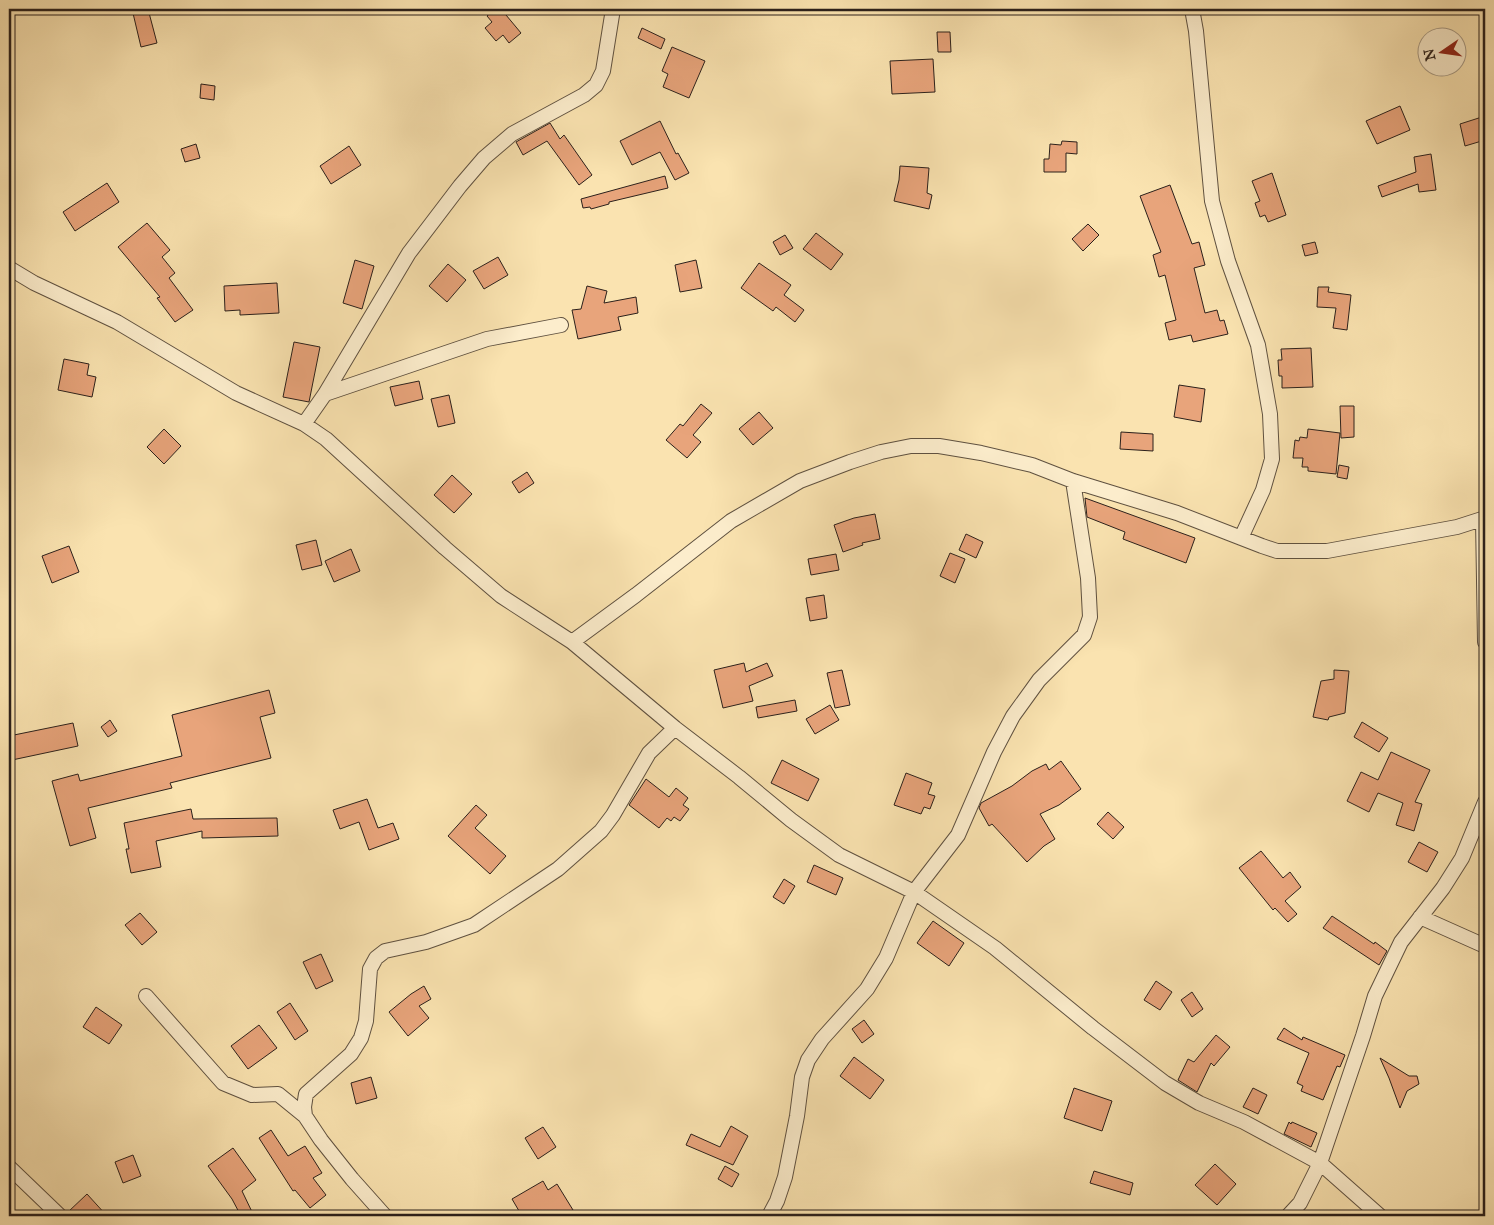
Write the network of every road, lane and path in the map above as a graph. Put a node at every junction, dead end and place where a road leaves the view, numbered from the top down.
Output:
1 (613, 9) edge
2 (1192, 9) edge
3 (9, 268) edge
4 (561, 325) dead end
5 (325, 394) junction
6 (304, 424) junction
7 (1073, 481) junction
8 (1484, 518) edge
9 (1242, 538) junction
10 (572, 642) junction
11 (1485, 642) edge
12 (675, 728) junction
13 (1485, 802) edge
14 (914, 892) junction
15 (1420, 917) junction
16 (1485, 946) edge
17 (146, 996) dead end
18 (305, 1116) junction
19 (1320, 1163) junction
20 (9, 1168) edge
21 (60, 1216) edge
22 (385, 1216) edge
23 (769, 1216) edge
24 (1288, 1216) edge
25 (1380, 1216) edge

1 - 5 street
2 - 9 street
3 - 6 street
4 - 5 street
5 - 6 street
6 - 10 street
7 - 9 street
7 - 10 street
7 - 14 street
8 - 9 street
8 - 11 street
10 - 12 street
12 - 14 street
12 - 18 street
13 - 15 street
14 - 19 street
14 - 23 street
15 - 16 street
15 - 19 street
17 - 18 street
18 - 22 street
19 - 24 street
19 - 25 street
20 - 21 street

